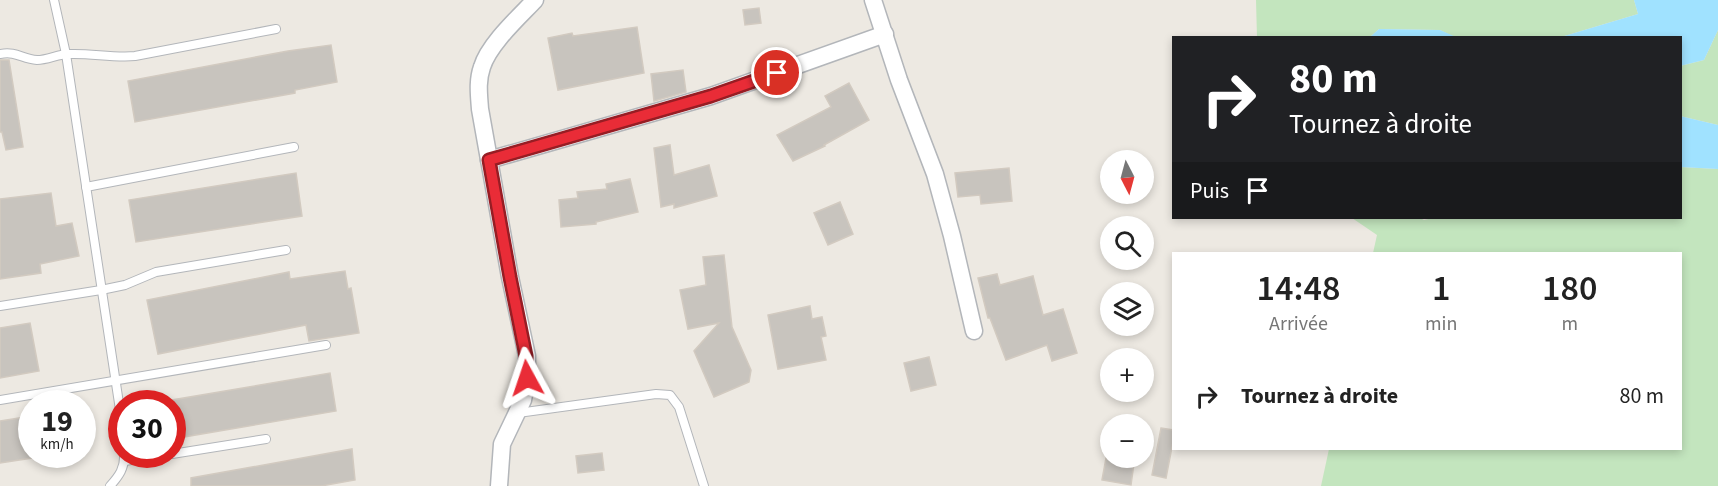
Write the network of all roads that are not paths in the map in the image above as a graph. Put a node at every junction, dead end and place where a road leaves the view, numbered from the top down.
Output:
1 (54, 0) edge
2 (535, 0) edge
3 (873, 0) edge
4 (276, 29) dead end
5 (885, 34) junction
6 (0, 54) edge
7 (66, 54) junction
8 (294, 147) dead end
9 (489, 160) junction
10 (86, 187) junction
11 (286, 250) dead end
12 (102, 291) junction
13 (0, 306) edge
14 (974, 331) dead end
15 (326, 345) dead end
16 (115, 381) junction
17 (116, 390) edge
18 (0, 400) edge
19 (517, 413) junction
20 (266, 439) dead end
21 (186, 452) edge
22 (122, 468) edge
23 (110, 486) edge
24 (499, 486) edge
25 (704, 486) edge

1 - 7 lane
2 - 9 street
3 - 5 street
4 - 7 lane
5 - 9 street
5 - 14 street
6 - 7 lane
7 - 10 lane
8 - 10 lane
9 - 19 street
10 - 12 lane
11 - 12 lane
12 - 13 lane
12 - 16 lane
15 - 16 lane
16 - 17 lane
16 - 18 lane
19 - 24 street
19 - 25 lane
20 - 21 lane
22 - 23 lane

